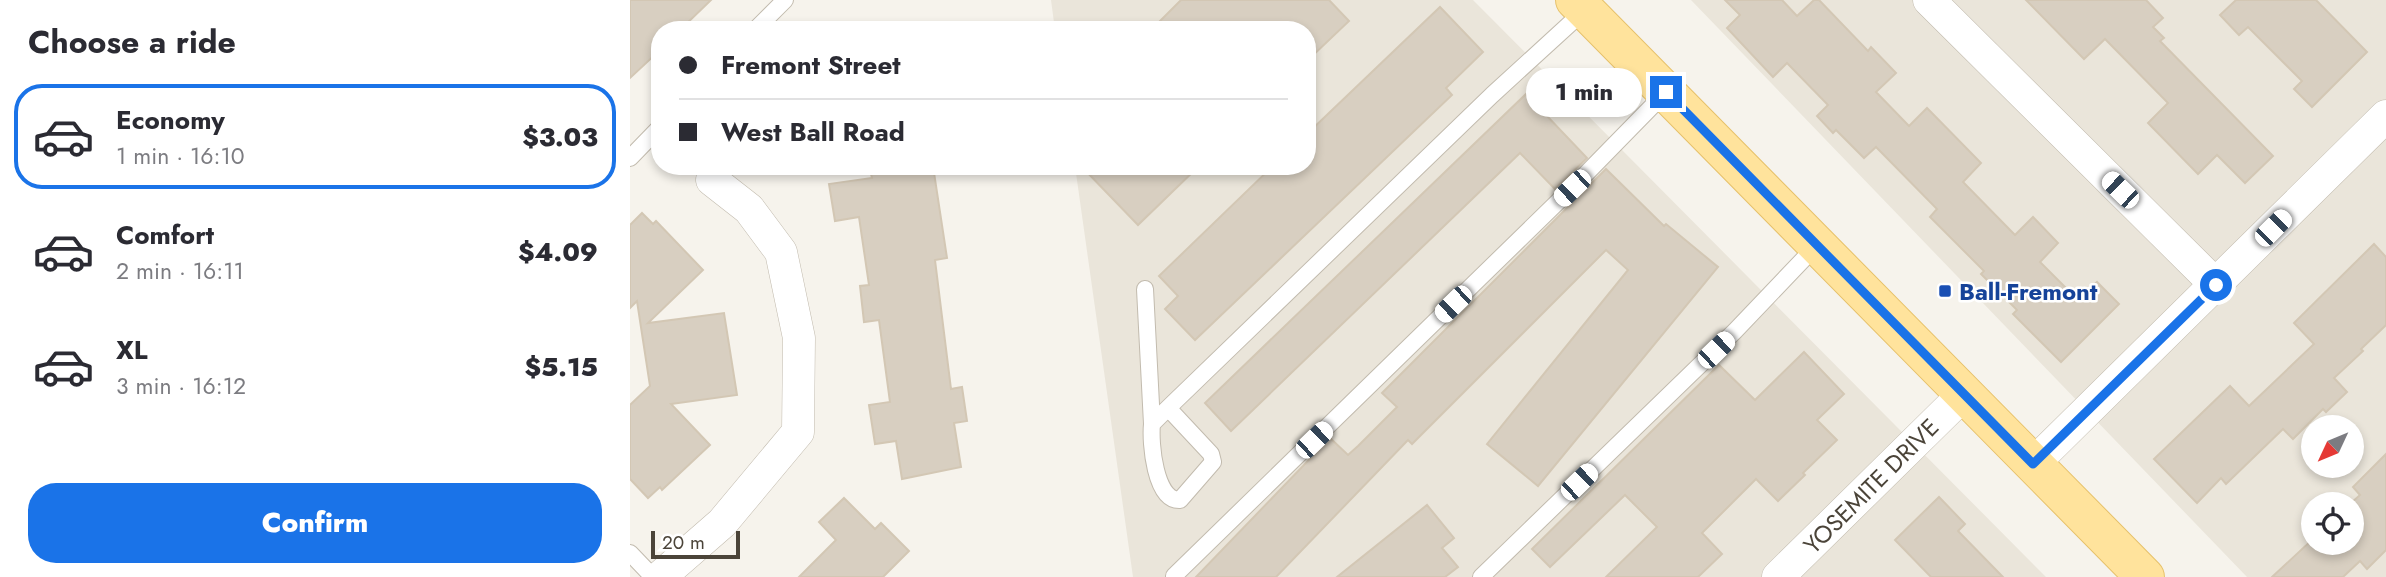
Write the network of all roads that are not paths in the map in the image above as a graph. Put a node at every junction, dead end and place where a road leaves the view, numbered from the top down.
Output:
1 (785, 0) edge
2 (1929, 0) edge
3 (1580, 5) edge
4 (764, 21) edge
5 (1666, 92) junction
6 (2386, 116) edge
7 (651, 136) edge
8 (630, 158) edge
9 (712, 180) dead end
10 (1816, 245) junction
11 (2216, 285) junction
12 (1145, 289) dead end
13 (1964, 394) junction
14 (1168, 408) junction
15 (1152, 425) junction
16 (2033, 464) junction
17 (630, 553) edge
18 (1798, 570) edge
19 (1174, 576) edge
20 (653, 577) edge
21 (660, 577) edge
22 (1481, 577) edge
23 (2145, 577) edge

1 - 4 lane
2 - 11 street
3 - 5 main road
3 - 14 lane
5 - 10 main road
5 - 19 lane
6 - 11 street
7 - 8 lane
9 - 21 street
10 - 13 main road
10 - 22 lane
11 - 16 street
12 - 15 lane
13 - 16 main road
13 - 18 street, YOSEMITE DRIVE
14 - 15 lane
14 - 15 lane
16 - 23 main road
17 - 20 lane

